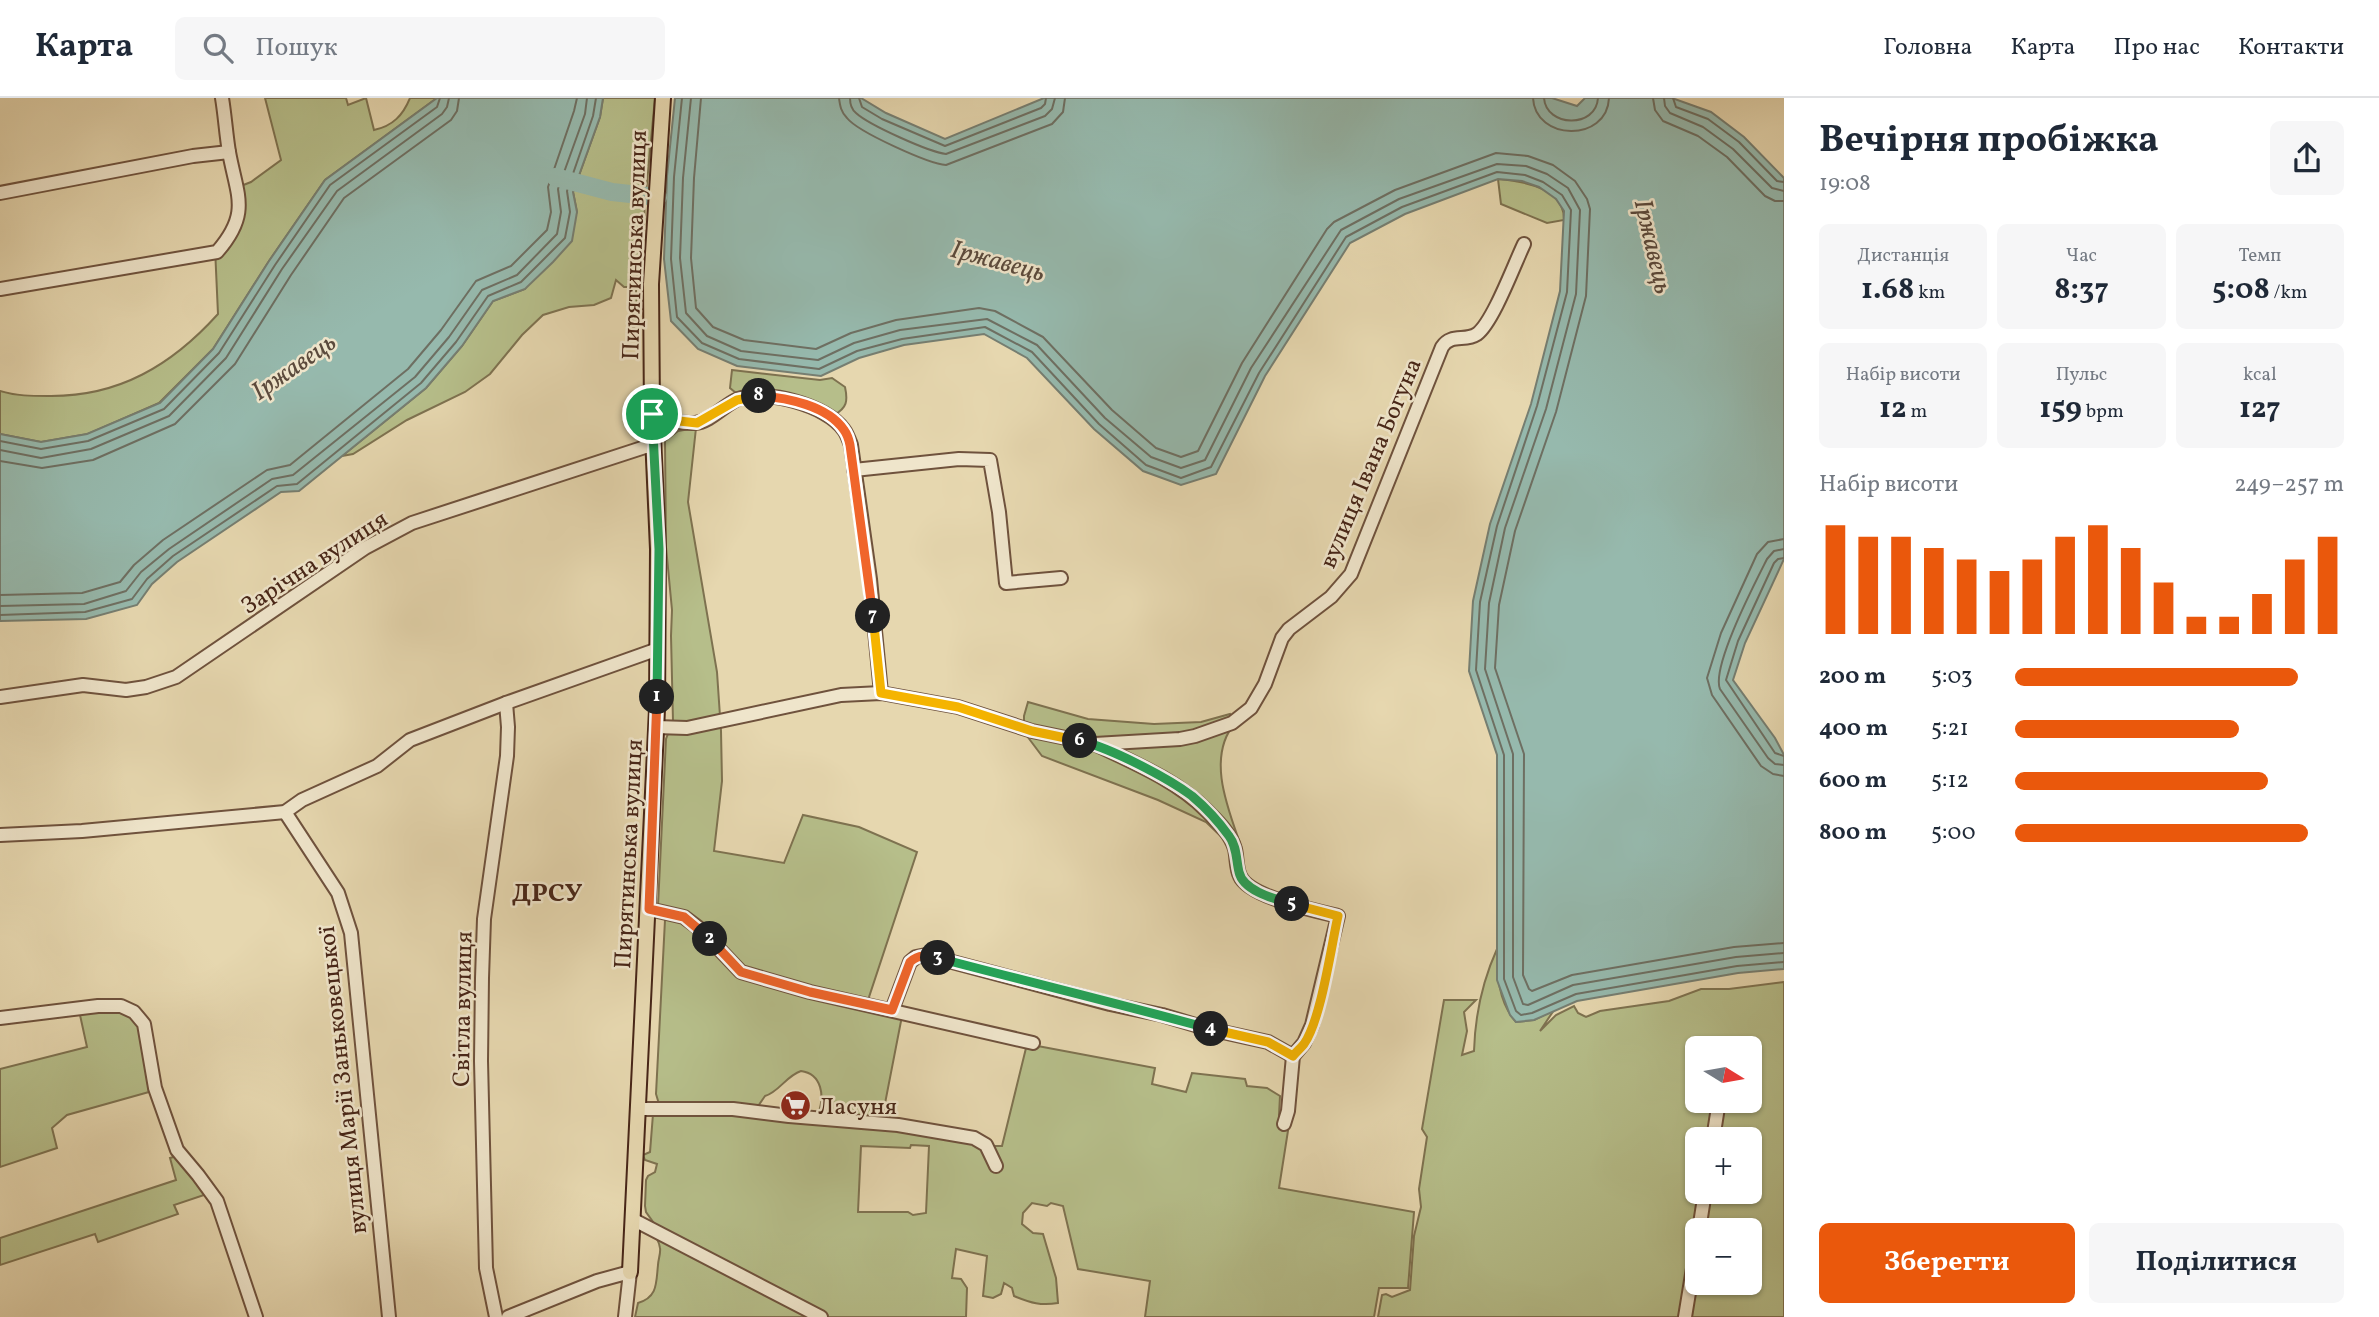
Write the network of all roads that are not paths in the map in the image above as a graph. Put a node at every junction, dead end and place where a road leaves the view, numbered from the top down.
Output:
1 (222, 98) edge
2 (663, 98) edge
3 (229, 152) junction
4 (0, 193) edge
5 (1524, 244) dead end
6 (0, 289) edge
7 (652, 414) junction
8 (654, 447) junction
9 (854, 470) junction
10 (1060, 578) dead end
11 (658, 649) junction
12 (881, 693) junction
13 (0, 697) edge
14 (506, 703) junction
15 (656, 727) junction
16 (1095, 744) junction
17 (285, 812) junction
18 (0, 835) edge
19 (649, 909) junction
20 (892, 1010) junction
21 (0, 1018) edge
22 (1033, 1043) dead end
23 (1293, 1056) junction
24 (639, 1109) junction
25 (1284, 1124) dead end
26 (996, 1166) dead end
27 (632, 1219) junction
28 (630, 1272) junction
29 (1689, 1295) edge
30 (256, 1317) edge
31 (388, 1317) edge
32 (496, 1317) edge
33 (508, 1317) edge
34 (625, 1317) edge
35 (821, 1317) edge
36 (1685, 1317) edge

1 - 3 street
2 - 7 main road, Пирятинська вулиця
3 - 4 street
3 - 6 street
5 - 16 street, вулиця Івана Богуна
7 - 8 main road, Пирятинська вулиця
7 - 9 street
8 - 11 main road, Пирятинська вулиця
8 - 13 street, Зарічна вулиця
9 - 10 street
9 - 12 street
11 - 14 street
11 - 15 main road, Пирятинська вулиця
12 - 15 street, вулиця Івана Богуна
12 - 16 street, вулиця Івана Богуна
14 - 17 street
14 - 32 street, Світла вулиця
15 - 19 main road, Пирятинська вулиця
16 - 23 street, вулиця Івана Богуна
17 - 18 street
17 - 31 street, вулиця Марії Заньковецької
19 - 20 street
19 - 24 main road, Пирятинська вулиця
20 - 22 street
20 - 23 street
21 - 30 street
23 - 25 street, вулиця Івана Богуна
24 - 26 street
24 - 27 main road, Пирятинська вулиця
27 - 28 main road, Пирятинська вулиця
27 - 35 street
28 - 33 street
28 - 34 street, Пирятинська вулиця
29 - 36 street

